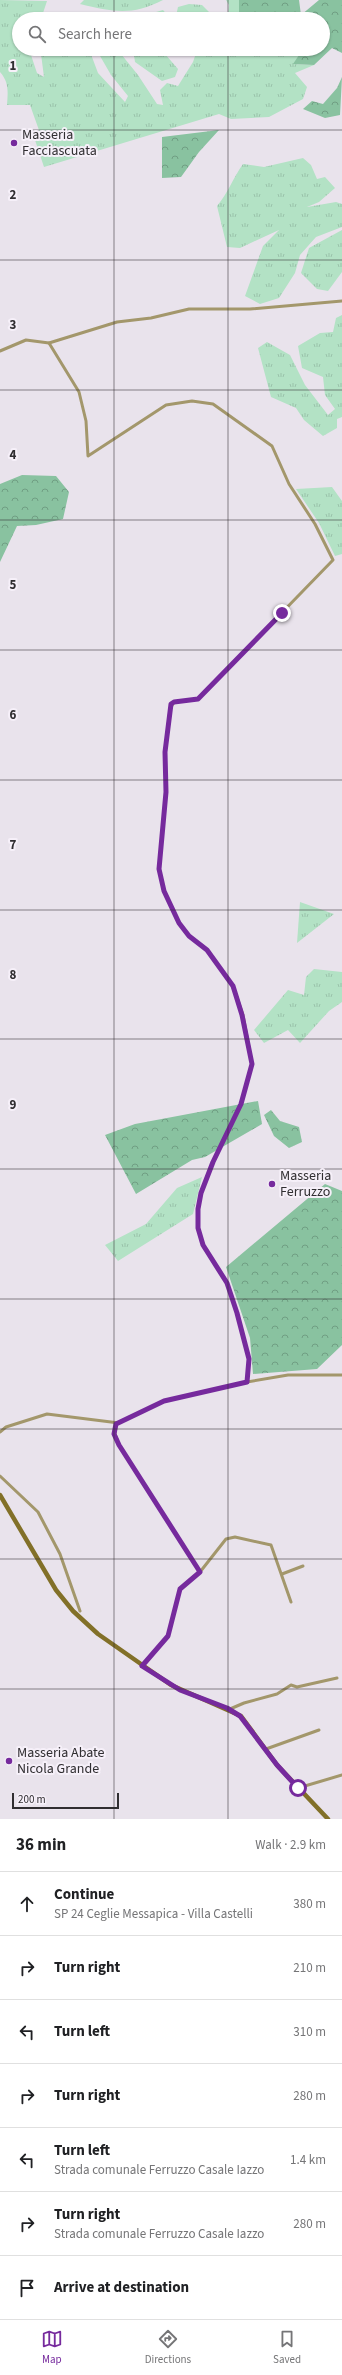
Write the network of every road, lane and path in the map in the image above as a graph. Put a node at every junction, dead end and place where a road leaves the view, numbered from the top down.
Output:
1 (342, 301) edge
2 (49, 342) junction
3 (0, 351) edge
4 (342, 1375) edge
5 (247, 1382) junction
6 (116, 1424) junction
7 (0, 1432) edge
8 (0, 1476) edge
9 (0, 1495) edge
10 (303, 1566) dead end
11 (200, 1572) junction
12 (282, 1574) junction
13 (291, 1602) dead end
14 (78, 1606) junction
15 (73, 1611) junction
16 (80, 1611) dead end
17 (142, 1666) junction
18 (337, 1678) dead end
19 (230, 1709) junction
20 (319, 1730) dead end
21 (266, 1749) junction
22 (342, 1775) edge
23 (298, 1788) junction
24 (328, 1819) edge

1 - 2 street
2 - 3 street
2 - 5 street
4 - 5 street
5 - 6 street
6 - 7 street
6 - 11 street
8 - 14 street
9 - 15 main road
10 - 12 street
11 - 12 street
11 - 17 street
12 - 13 street
14 - 15 street
14 - 16 street
15 - 17 main road
17 - 19 main road
18 - 19 street
19 - 21 main road
20 - 21 street
21 - 23 main road
22 - 23 street
23 - 24 main road

